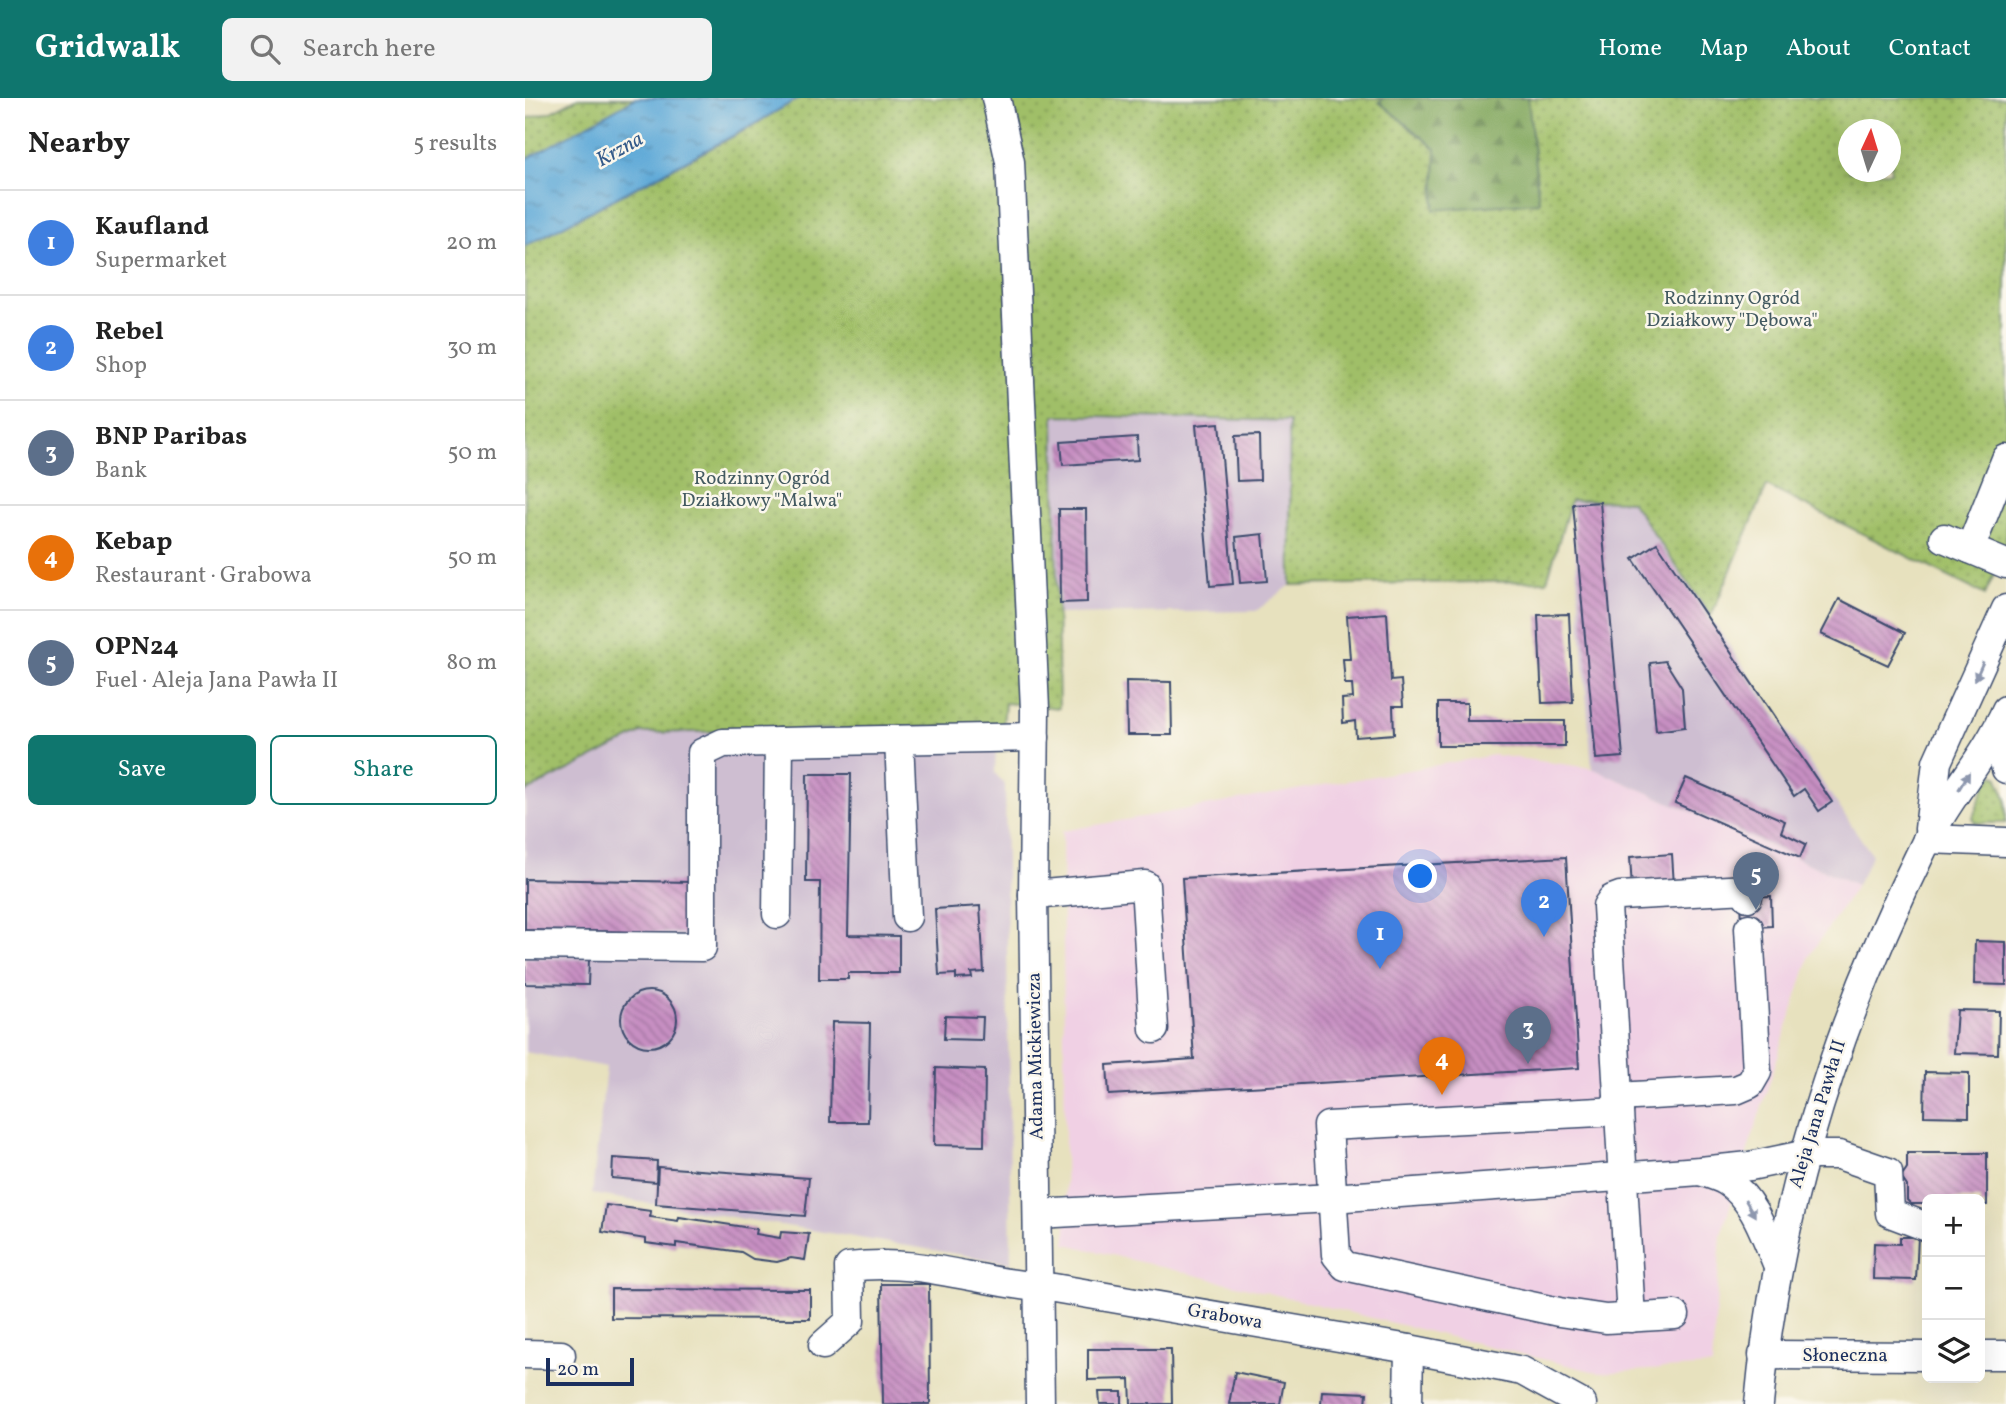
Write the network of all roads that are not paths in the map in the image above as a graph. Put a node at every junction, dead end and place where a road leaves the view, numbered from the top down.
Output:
1 (996, 98) edge
2 (2006, 459) edge
3 (2006, 564) edge
4 (2006, 609) edge
5 (2004, 716) edge
6 (1035, 737) junction
7 (899, 740) junction
8 (779, 742) junction
9 (2006, 769) edge
10 (1927, 839) junction
11 (2006, 842) edge
12 (1033, 895) junction
13 (1748, 897) dead end
14 (777, 914) dead end
15 (907, 917) dead end
16 (1749, 928) dead end
17 (525, 945) edge
18 (1154, 1029) dead end
19 (1619, 1104) junction
20 (1803, 1154) junction
21 (1700, 1171) junction
22 (1623, 1175) junction
23 (1332, 1198) junction
24 (1038, 1214) junction
25 (1922, 1225) edge
26 (1777, 1266) junction
27 (1040, 1287) junction
28 (1675, 1315) dead end
29 (1631, 1318) junction
30 (823, 1345) dead end
31 (1409, 1349) junction
32 (525, 1354) edge
33 (561, 1354) dead end
34 (1763, 1355) junction
35 (1985, 1355) edge
36 (2006, 1355) edge
37 (1922, 1356) edge
38 (1040, 1404) edge
39 (1408, 1404) edge
40 (1582, 1404) edge
41 (1759, 1404) edge

1 - 6 street, Adama Mickiewicza
2 - 3 street
4 -> 10 street, Aleja Jana Pawła II
5 - 9 street
10 -> 5 street, Aleja Jana Pawła II
6 - 7 street
6 - 12 street, Adama Mickiewicza
7 - 8 street
7 - 15 street
8 - 14 street
8 - 17 street
10 - 11 street
10 - 20 street, Aleja Jana Pawła II
12 - 18 street
12 - 24 street, Adama Mickiewicza
13 - 19 street
16 - 19 street
19 - 22 street
19 - 23 street
20 - 21 street
20 - 25 street
20 - 26 street, Aleja Jana Pawła II
21 - 22 street
21 -> 26 street
22 - 23 street
22 - 29 street
23 - 24 street
23 - 29 street
24 - 27 street, Adama Mickiewicza
26 - 34 street, Aleja Jana Pawła II
27 - 30 street, Grabowa
27 - 31 street, Grabowa
27 - 38 street, Adama Mickiewicza
28 - 29 street
31 - 39 street
31 - 40 street, Grabowa
32 - 33 street
34 - 37 street, Słoneczna
34 - 41 street, Aleja Jana Pawła II
35 - 36 street

